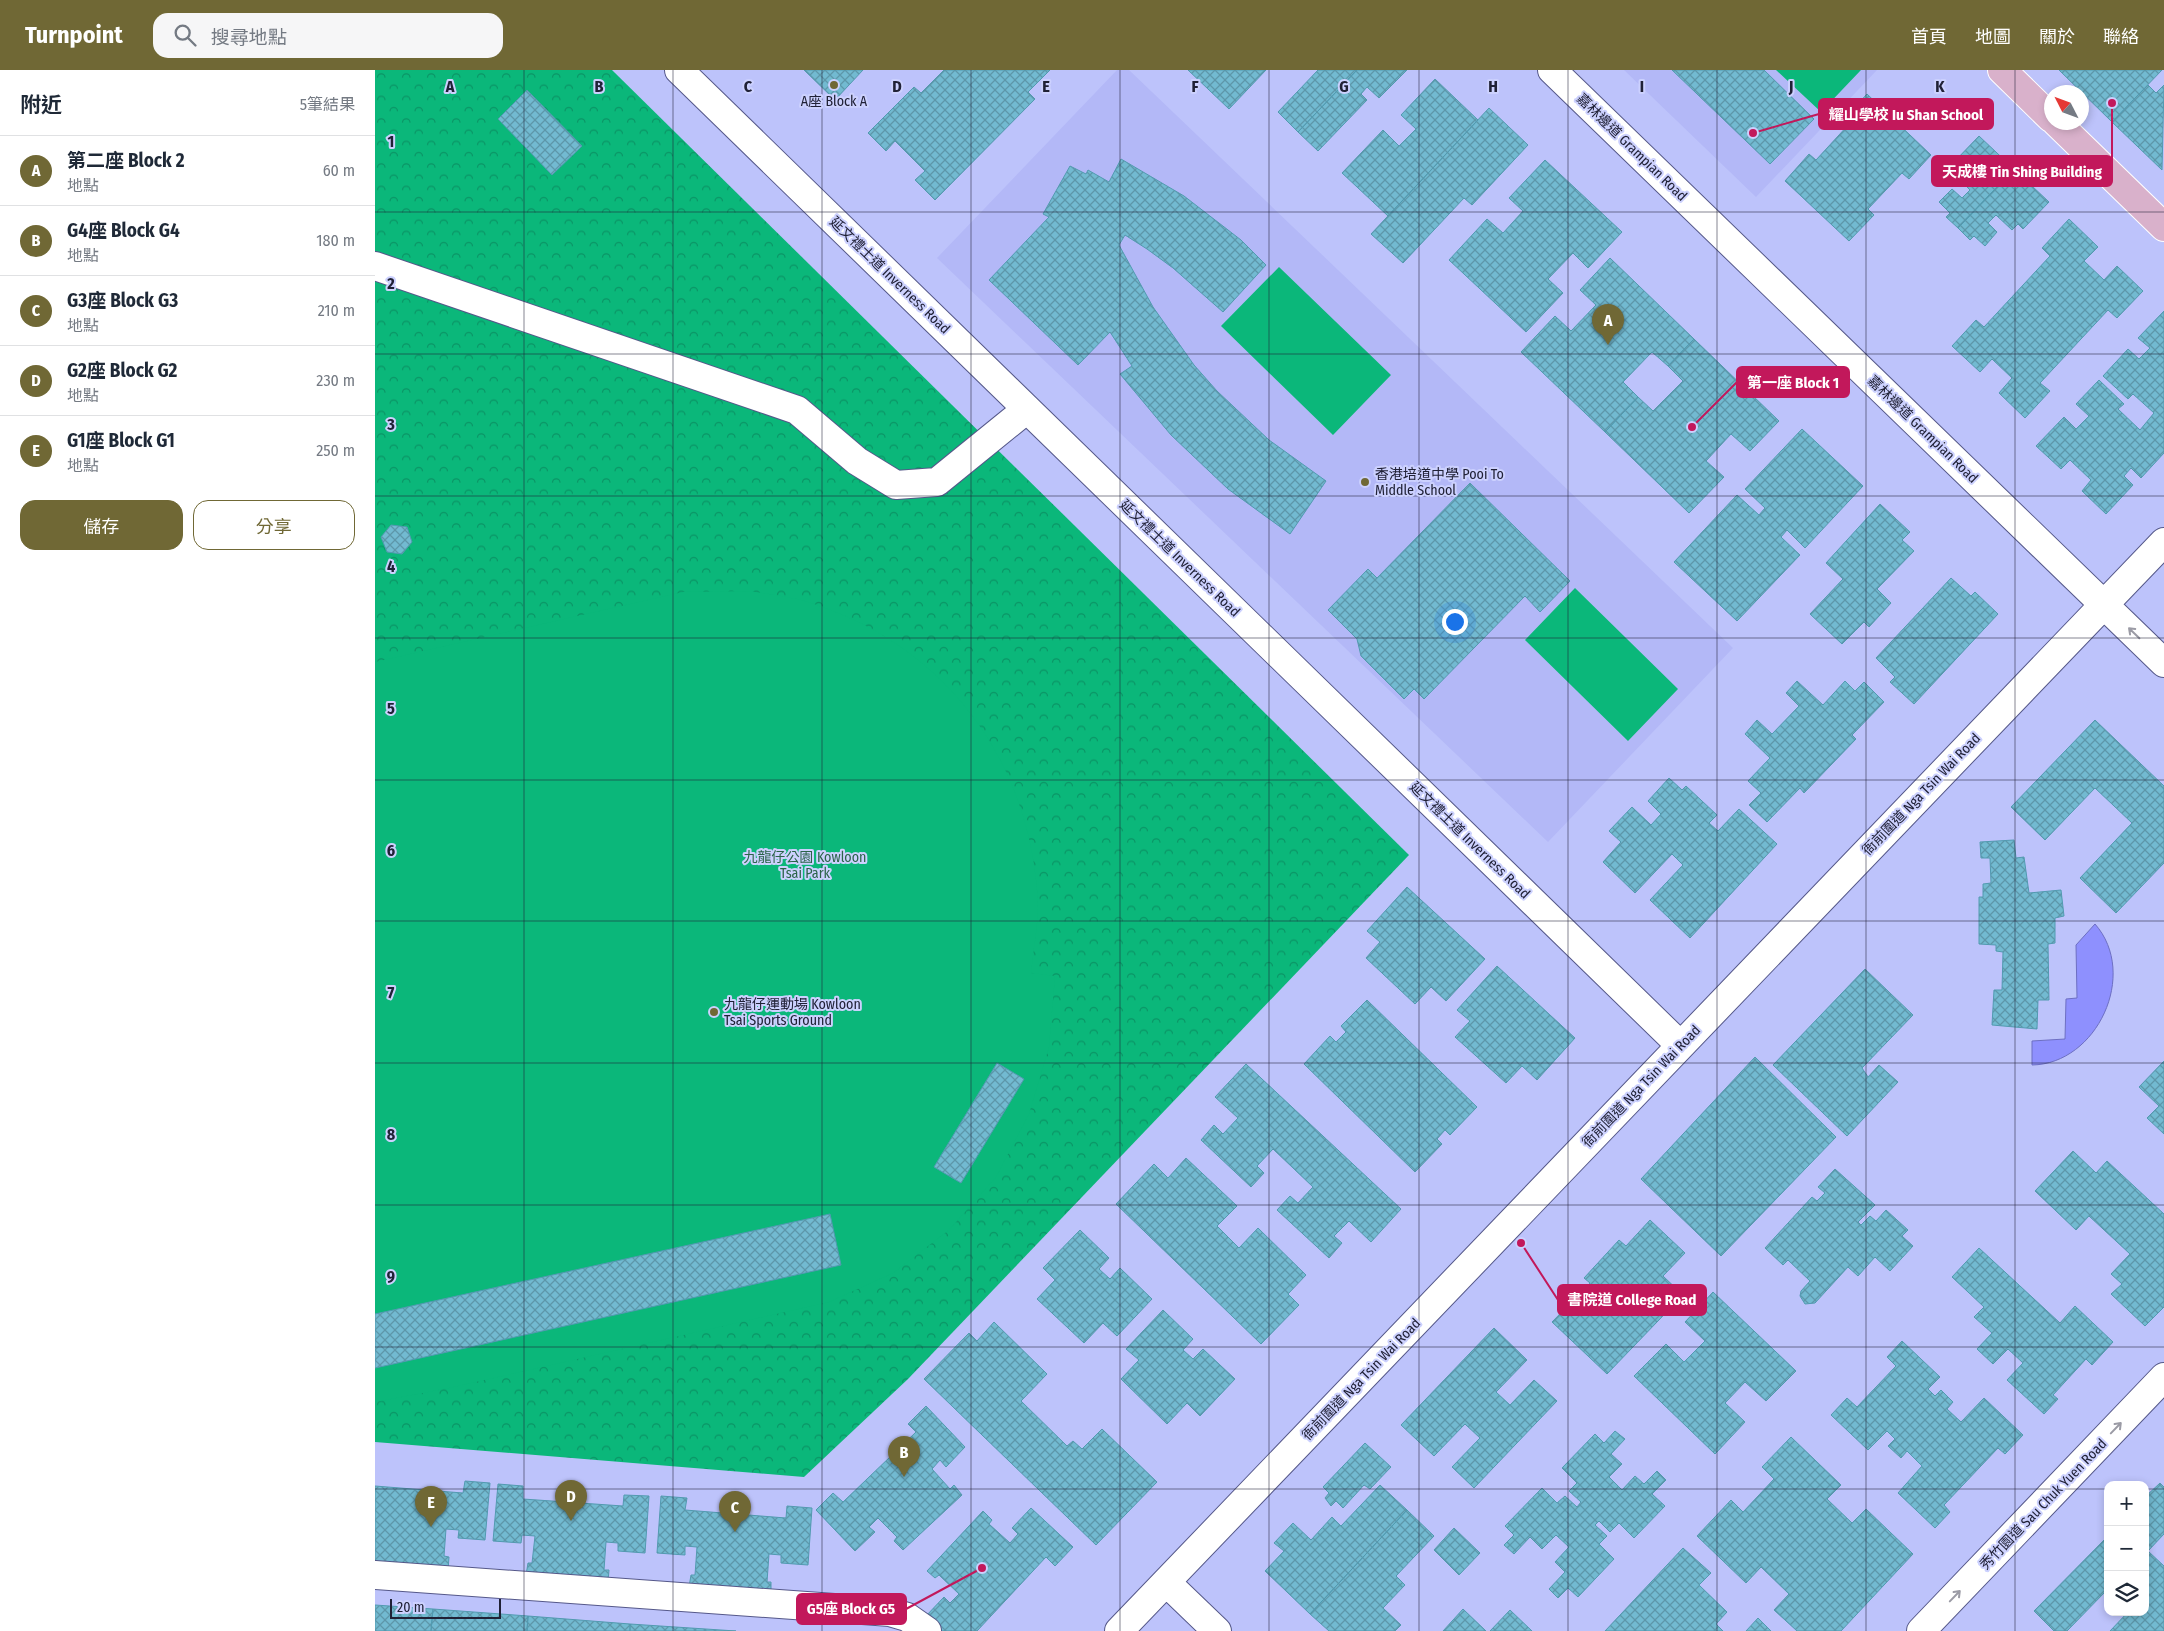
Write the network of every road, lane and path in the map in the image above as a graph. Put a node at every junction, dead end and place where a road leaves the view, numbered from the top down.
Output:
1 (679, 70) edge
2 (1552, 70) edge
3 (2002, 70) edge
4 (2044, 111) edge
5 (2064, 130) edge
6 (2164, 227) edge
7 (375, 266) edge
8 (1027, 409) junction
9 (2164, 542) edge
10 (2103, 603) junction
11 (2164, 663) edge
12 (1680, 1046) junction
13 (2164, 1377) edge
14 (375, 1575) edge
15 (1166, 1582) junction
16 (927, 1631) edge
17 (1119, 1631) edge
18 (1217, 1631) edge
19 (1921, 1631) edge

1 - 8 street, 延文禮士道 Inverness Road
2 - 10 street, 嘉林邊道 Grampian Road
3 - 4 main road
5 - 6 main road
7 - 8 street
8 - 12 street, 延文禮士道 Inverness Road
9 - 10 street, 衙前圍道 Nga Tsin Wai Road
11 -> 10 street, 嘉林邊道 Grampian Road
10 - 12 street, 衙前圍道 Nga Tsin Wai Road
12 - 15 street, 衙前圍道 Nga Tsin Wai Road
19 -> 13 street, 秀竹園道 Sau Chuk Yuen Road
14 - 16 street
15 - 17 street, 衙前圍道 Nga Tsin Wai Road
15 - 18 street

